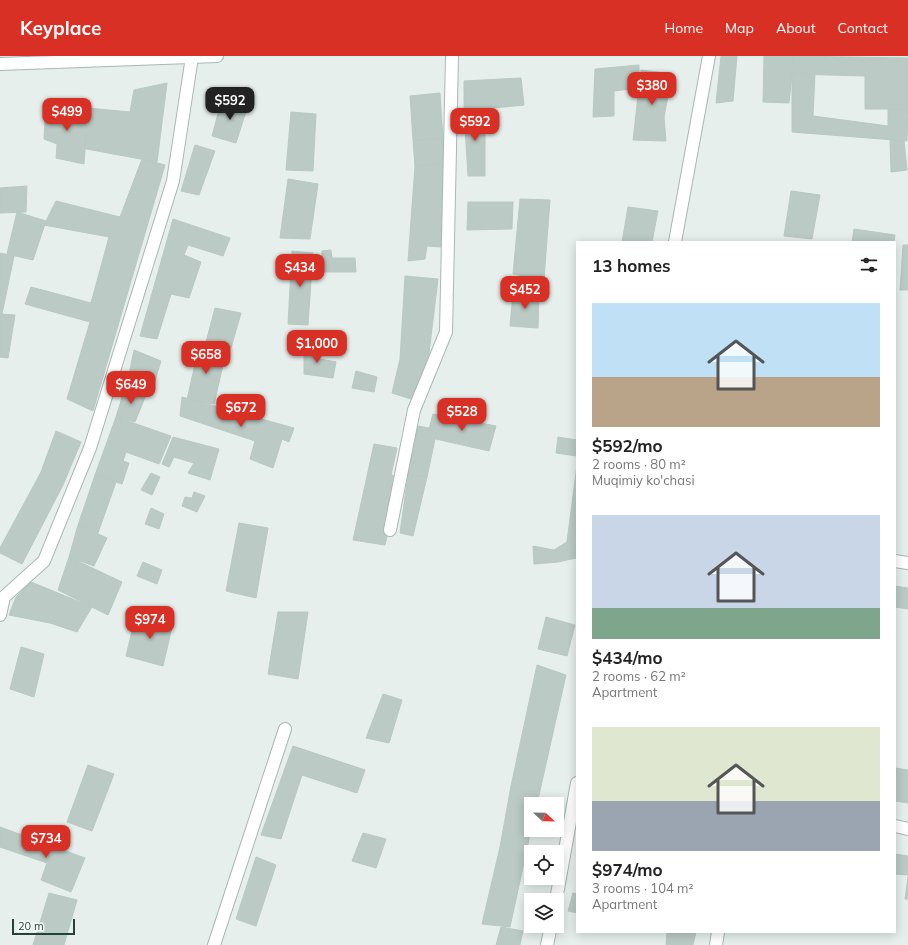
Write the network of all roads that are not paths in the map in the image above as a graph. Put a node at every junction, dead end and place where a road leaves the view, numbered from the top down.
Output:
1 (217, 56) edge
2 (452, 56) edge
3 (709, 56) edge
4 (192, 57) edge
5 (0, 64) edge
6 (675, 241) edge
7 (390, 530) dead end
8 (896, 561) edge
9 (908, 563) edge
10 (0, 615) edge
11 (285, 728) dead end
12 (576, 789) edge
13 (896, 826) edge
14 (908, 829) edge
15 (557, 893) edge
16 (550, 933) edge
17 (718, 933) edge
18 (214, 945) edge
19 (547, 945) edge
20 (716, 945) edge

1 - 4 street
2 - 7 street
3 - 6 street
4 - 5 street
4 - 10 street
8 - 9 street
11 - 18 street
12 - 15 street
13 - 14 street
16 - 19 street
17 - 20 street

